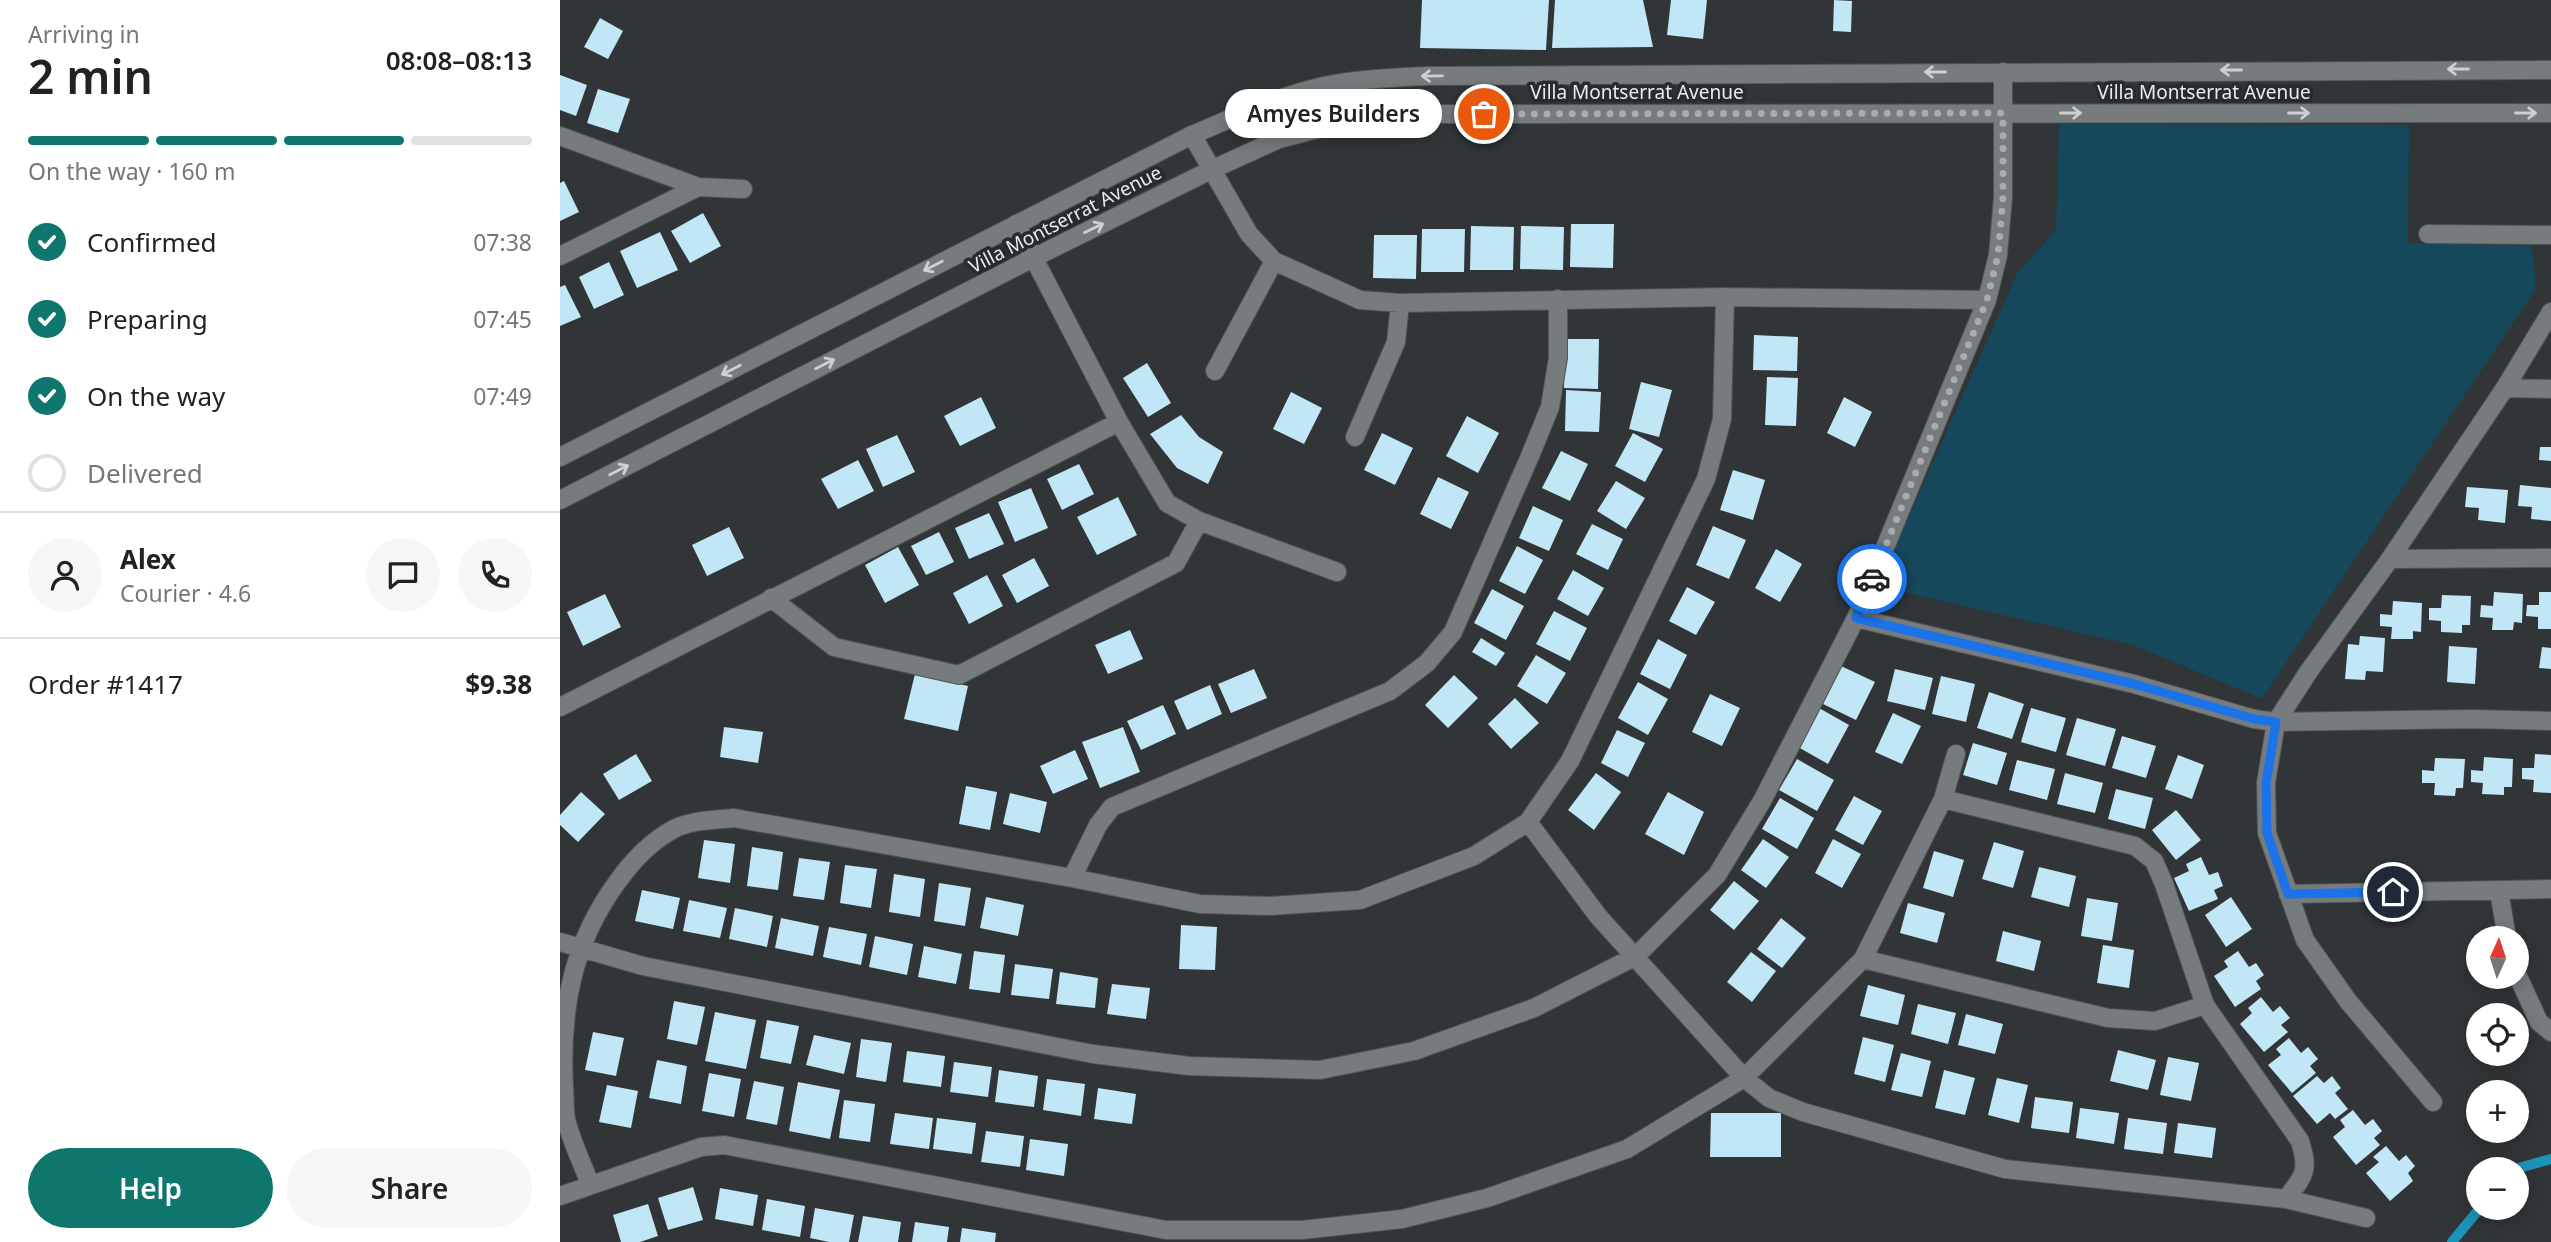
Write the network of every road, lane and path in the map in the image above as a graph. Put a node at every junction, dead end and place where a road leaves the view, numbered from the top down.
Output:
1 (2551, 70) edge
2 (2003, 72) junction
3 (2003, 113) junction
4 (2551, 113) edge
5 (1192, 135) junction
6 (560, 136) edge
7 (1211, 170) junction
8 (698, 187) junction
9 (743, 189) dead end
10 (1016, 224) junction
11 (2428, 234) dead end
12 (2551, 235) edge
13 (560, 256) edge
14 (1033, 258) junction
15 (1274, 261) junction
16 (1725, 297) junction
17 (1558, 299) junction
18 (1987, 300) junction
19 (1400, 303) junction
20 (2551, 312) edge
21 (1215, 371) dead end
22 (2505, 388) junction
23 (2551, 389) edge
24 (1119, 422) junction
25 (1355, 437) dead end
26 (560, 457) edge
27 (560, 500) edge
28 (1199, 521) junction
29 (2551, 558) edge
30 (2390, 559) junction
31 (1337, 572) dead end
32 (771, 598) junction
33 (1856, 618) junction
34 (560, 707) edge
35 (2551, 721) edge
36 (2276, 722) junction
37 (1956, 754) dead end
38 (1944, 799) junction
39 (1528, 821) junction
40 (1072, 877) junction
41 (2551, 889) edge
42 (2499, 891) junction
43 (2288, 894) junction
44 (2505, 926) edge
45 (560, 942) edge
46 (580, 948) junction
47 (1636, 956) junction
48 (1863, 959) junction
49 (2524, 989) edge
50 (2205, 1004) junction
51 (2551, 1032) edge
52 (1744, 1079) junction
53 (2433, 1102) dead end
54 (590, 1184) junction
55 (560, 1196) edge
56 (2286, 1199) junction
57 (2366, 1218) dead end

1 -> 2 street, Villa Montserrat Avenue
2 - 3 street
2 -> 5 street, Villa Montserrat Avenue
3 -> 4 street, Villa Montserrat Avenue
3 - 7 street, Villa Montserrat Avenue
3 - 18 street
5 - 7 street
5 - 10 street, Villa Montserrat Avenue
6 - 8 street
14 -> 7 street, Villa Montserrat Avenue
7 - 15 street
8 - 9 street
8 - 13 street
10 - 14 street
10 -> 26 street, Villa Montserrat Avenue
11 - 12 street
14 - 24 street
27 -> 14 street, Villa Montserrat Avenue
15 - 19 street
15 - 21 street
16 - 17 street
16 - 18 street
16 - 39 street
17 - 19 street
17 - 40 street
18 - 33 street
19 - 25 street
20 - 22 street
22 - 23 street
22 - 30 street
24 - 28 street
24 - 32 street
28 - 31 street
28 - 32 street
29 - 30 street
30 - 36 street
32 - 34 street
33 - 36 street
33 - 47 street
35 - 36 street
36 - 43 street
37 - 38 street
38 - 48 street
38 - 50 street
39 - 40 street
39 - 47 street
40 - 46 street
41 - 42 street
42 - 43 street
42 - 44 street
43 - 53 street
45 - 46 street
46 - 47 street
46 - 54 street
47 - 52 street
48 - 50 street
48 - 52 street
49 - 51 street
50 - 56 street
52 - 54 street
52 - 56 street
54 - 55 street
56 - 57 street

